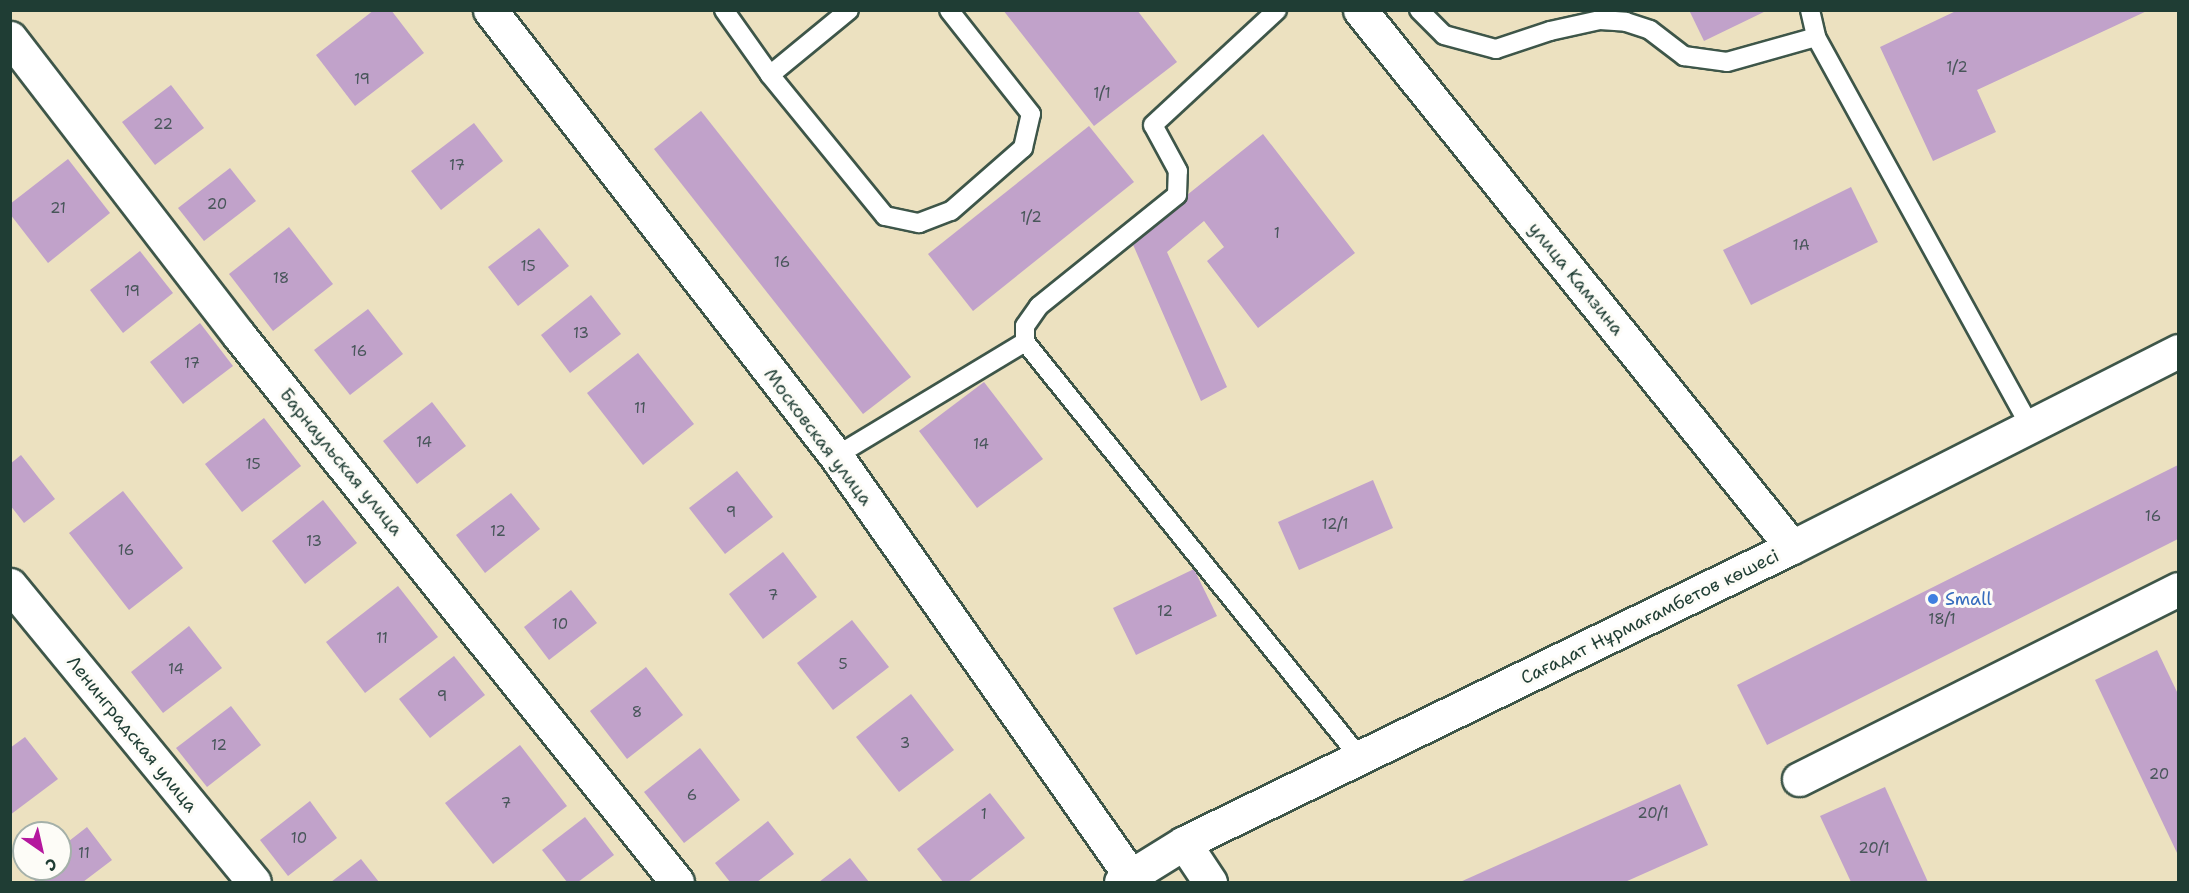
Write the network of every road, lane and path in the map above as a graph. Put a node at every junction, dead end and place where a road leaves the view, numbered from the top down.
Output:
1 (490, 10) edge
2 (724, 10) edge
3 (849, 10) edge
4 (949, 10) edge
5 (1277, 10) edge
6 (1360, 10) edge
7 (1419, 10) edge
8 (1810, 10) edge
9 (1816, 37) junction
10 (10, 38) edge
11 (770, 75) junction
12 (1025, 342) junction
13 (2178, 351) edge
14 (2030, 427) junction
15 (836, 456) junction
16 (1792, 547) junction
17 (10, 585) edge
18 (2176, 598) edge
19 (1361, 759) junction
20 (1799, 779) dead end
21 (1184, 843) junction
22 (1125, 879) edge
23 (254, 882) edge
24 (677, 882) edge
25 (1210, 882) edge

1 - 15 street, Московская улица
2 - 11 lane
3 - 11 lane
4 - 11 lane
5 - 12 lane
6 - 16 street, улица Камзина
7 - 9 lane
8 - 9 lane
9 - 14 lane
10 - 24 street, Барнаульская улица
12 - 15 lane
12 - 19 lane
13 - 14 street, Сағадат Нұрмағамбетов көшесі
14 - 16 street, Сағадат Нұрмағамбетов көшесі
15 - 22 street, Московская улица
16 - 19 street, Сағадат Нұрмағамбетов көшесі
17 - 23 street, Ленинградская улица
18 - 20 street
19 - 21 street, Сағадат Нұрмағамбетов көшесі
21 - 22 street, Сағадат Нұрмағамбетов көшесі
21 - 25 street

